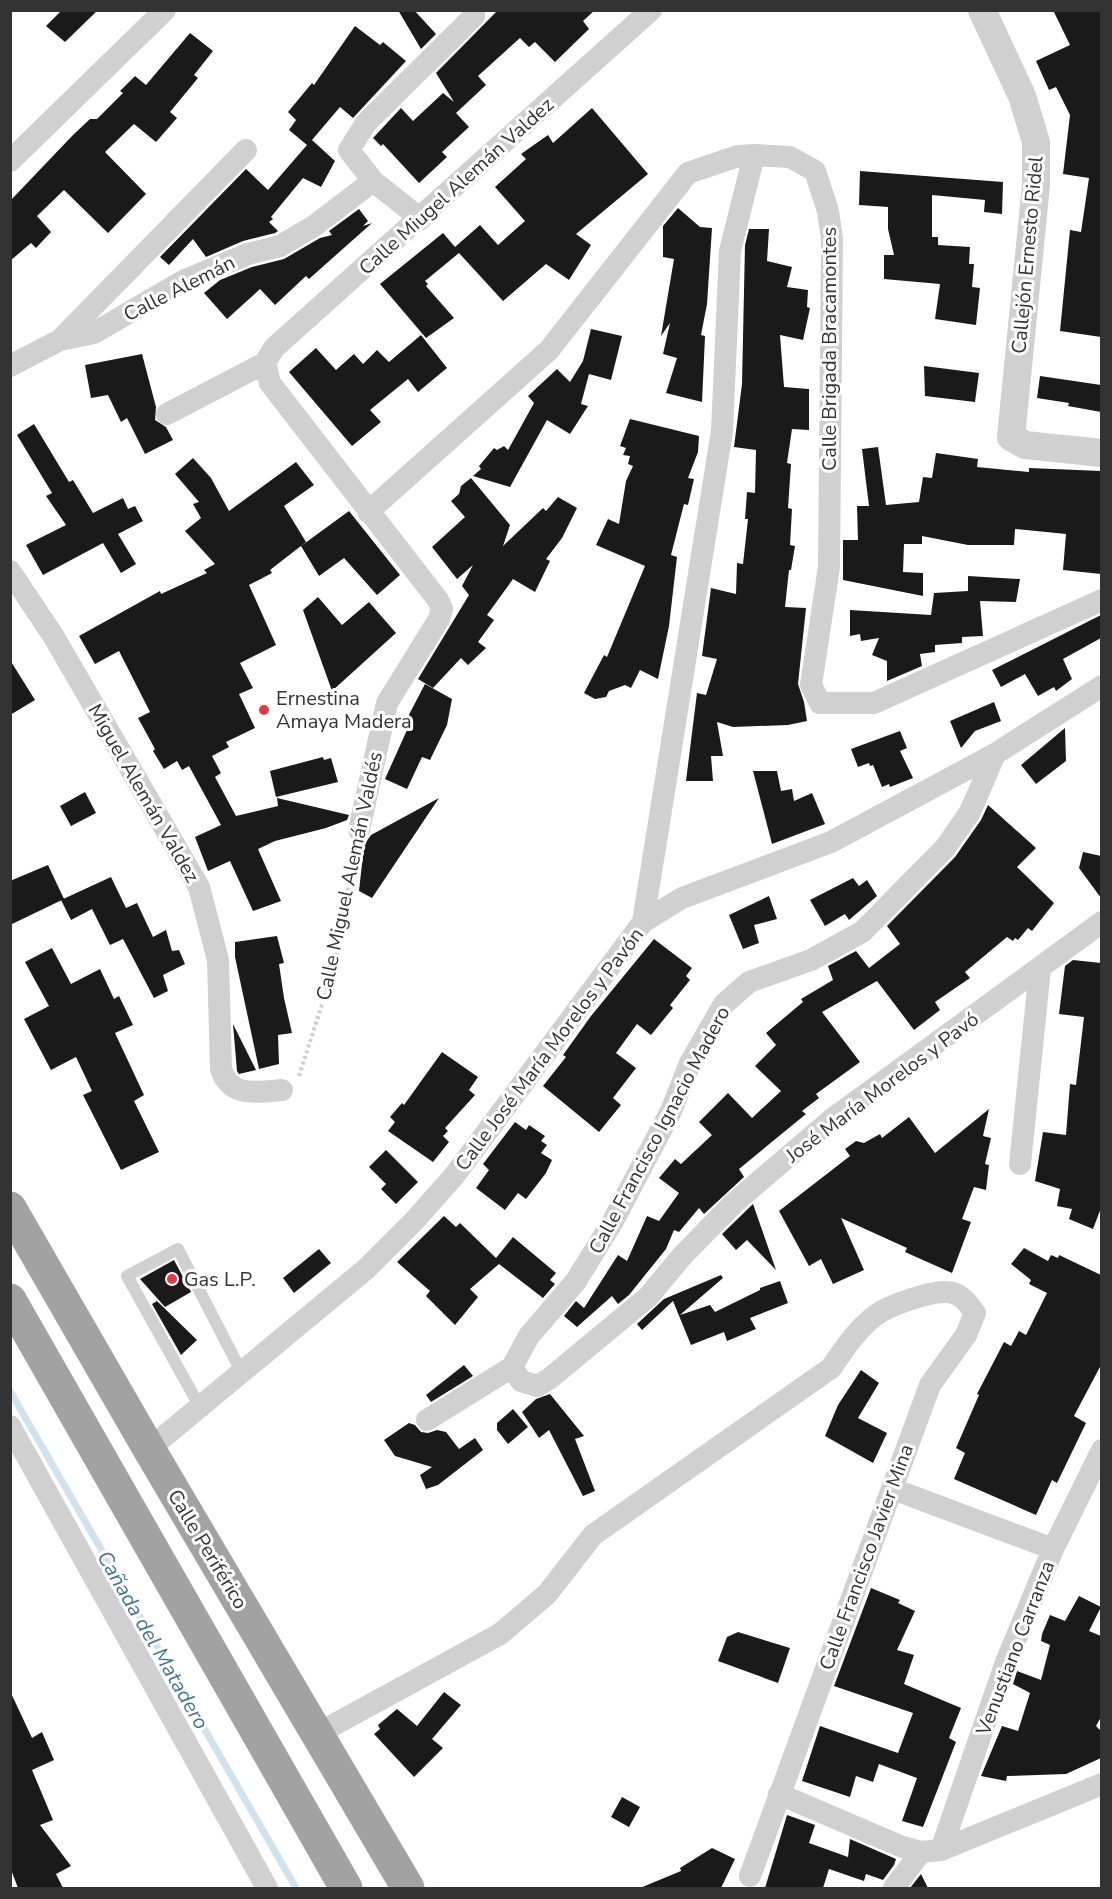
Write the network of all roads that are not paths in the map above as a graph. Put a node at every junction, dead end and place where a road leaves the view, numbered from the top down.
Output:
1 (165, 10) edge
2 (651, 10) edge
3 (982, 10) edge
4 (474, 16) dead end
5 (246, 150) dead end
6 (754, 154) junction
7 (10, 161) edge
8 (373, 181) junction
9 (421, 219) junction
10 (60, 340) junction
11 (265, 363) junction
12 (10, 366) edge
13 (167, 414) dead end
14 (1101, 453) edge
15 (368, 512) junction
16 (10, 571) edge
17 (1101, 600) edge
18 (1101, 686) edge
19 (995, 754) junction
20 (359, 830) road end
21 (643, 922) junction
22 (1101, 922) edge
23 (1040, 969) junction
24 (282, 1090) road end
25 (1020, 1164) dead end
26 (10, 1208) edge
27 (10, 1300) edge
28 (512, 1367) junction
29 (242, 1372) junction
30 (200, 1407) junction
31 (427, 1420) dead end
32 (10, 1426) edge
33 (148, 1449) junction
34 (1101, 1450) edge
35 (893, 1489) junction
36 (1053, 1549) junction
37 (317, 1734) junction
38 (1101, 1784) edge
39 (779, 1794) junction
40 (931, 1851) junction
41 (750, 1876) dead end
42 (267, 1888) edge
43 (346, 1888) edge
44 (408, 1888) edge
45 (894, 1888) edge

1 - 7 street
2 - 9 street, Calle Miugel Alemán Valdez
3 - 14 street, Callejón Ernesto Ridel
4 - 8 street
5 - 10 street
6 - 15 street
6 - 17 street, Calle Brigada Bracamontes
6 - 21 street
8 - 9 street
8 - 10 street, Calle Alemán
9 - 11 street, Calle Miugel Alemán Valdez
10 - 12 street, Calle Alemán
11 - 13 street
11 - 15 street, Calle Miguel Alemán Valdés
15 - 20 street, Calle Miguel Alemán Valdés
16 - 24 street, Miguel Alemán Valdez
18 - 19 street, Calle José María Morelos y Pavón
19 - 21 street, Calle José María Morelos y Pavón
19 - 28 street, Calle Francisco Ignacio Madero
21 - 29 street, Calle José María Morelos y Pavón
22 - 23 street, José María Morelos y Pavó
23 - 25 street
23 - 28 street, José María Morelos y Pavó
26 - 33 highway, Calle Periférico
27 - 43 highway
28 - 31 street, Calle Francisco Ignacio Madero
29 - 30 street, Calle José María Morelos y Pavón
29 - 30 lane
30 - 33 street, Calle José María Morelos y Pavón
32 - 42 street
33 - 37 highway, Calle Periférico
34 - 36 street, Venustiano Carranza
35 - 36 street
35 - 37 street, Calle Francisco Javier Mina
35 - 39 street, Calle Francisco Javier Mina
36 - 40 street, Venustiano Carranza
37 - 44 highway, Calle Periférico
38 - 40 street
39 - 40 street
39 - 41 street, Calle Francisco Javier Mina
40 - 45 street

